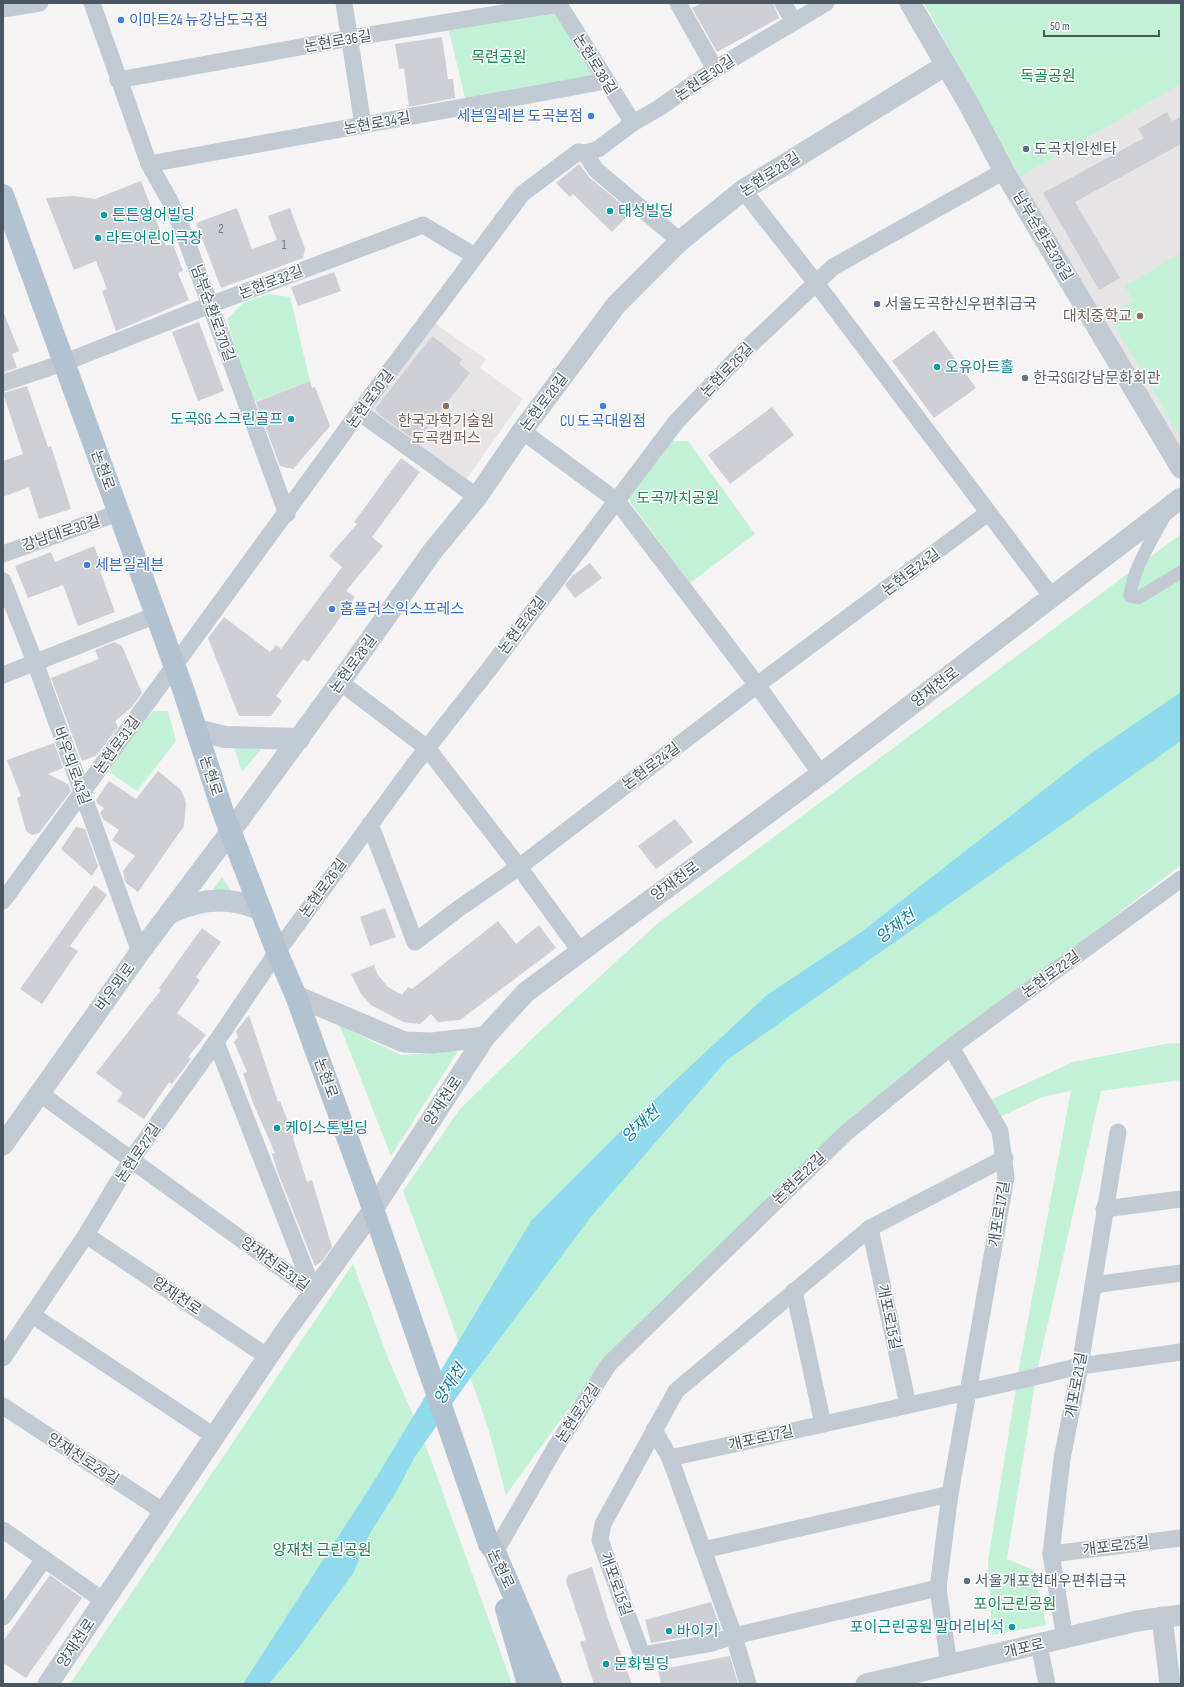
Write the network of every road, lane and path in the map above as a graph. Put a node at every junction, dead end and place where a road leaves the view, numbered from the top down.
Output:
1 (40, 3) edge
2 (92, 3) edge
3 (344, 3) edge
4 (678, 3) edge
5 (783, 3) edge
6 (826, 3) edge
7 (910, 3) edge
8 (558, 4) edge
9 (3, 9) edge
10 (794, 22) junction
11 (350, 38) junction
12 (946, 65) junction
13 (715, 69) junction
14 (118, 80) junction
15 (606, 81) junction
16 (633, 123) junction
17 (363, 125) junction
18 (585, 154) junction
19 (149, 164) junction
20 (1004, 171) junction
21 (743, 190) junction
22 (3, 195) edge
23 (680, 241) junction
24 (475, 256) junction
25 (816, 283) junction
26 (210, 304) junction
27 (63, 363) junction
28 (3, 384) edge
29 (359, 412) junction
30 (522, 431) junction
31 (1181, 468) edge
32 (476, 497) junction
33 (1181, 498) edge
34 (617, 501) junction
35 (118, 513) junction
36 (988, 513) junction
37 (287, 514) junction
38 (1165, 515) dead end
39 (3, 554) edge
40 (1181, 572) edge
41 (3, 581) edge
42 (1052, 597) junction
43 (156, 615) junction
44 (35, 662) junction
45 (174, 667) junction
46 (3, 675) edge
47 (340, 682) junction
48 (757, 685) junction
49 (196, 730) junction
50 (299, 738) junction
51 (427, 748) junction
52 (821, 774) junction
53 (82, 793) junction
54 (370, 824) junction
55 (231, 831) junction
56 (519, 867) junction
57 (1181, 879) edge
58 (3, 901) edge
59 (261, 910) junction
60 (170, 913) junction
61 (580, 951) junction
62 (140, 952) junction
63 (277, 952) junction
64 (296, 996) junction
65 (486, 1036) junction
66 (216, 1042) junction
67 (951, 1048) junction
68 (39, 1093) junction
69 (1118, 1132) dead end
70 (5, 1138) edge
71 (1005, 1158) junction
72 (131, 1160) junction
73 (1181, 1199) edge
74 (1104, 1210) junction
75 (870, 1228) junction
76 (86, 1235) junction
77 (1181, 1273) edge
78 (1092, 1285) junction
79 (794, 1291) junction
80 (314, 1292) junction
81 (32, 1315) junction
82 (1181, 1352) edge
83 (3, 1358) edge
84 (268, 1358) junction
85 (1080, 1366) junction
86 (968, 1392) junction
87 (908, 1405) junction
88 (3, 1406) edge
89 (823, 1424) junction
90 (654, 1430) junction
91 (214, 1436) junction
92 (670, 1458) junction
93 (950, 1494) junction
94 (164, 1512) junction
95 (3, 1530) edge
96 (1181, 1538) edge
97 (492, 1548) junction
98 (703, 1550) junction
99 (1050, 1554) junction
100 (44, 1559) junction
101 (938, 1588) junction
102 (104, 1601) junction
103 (3, 1616) edge
104 (1172, 1616) edge
105 (734, 1636) junction
106 (1065, 1639) junction
107 (1039, 1645) junction
108 (949, 1665) junction
109 (48, 1684) edge
110 (528, 1684) edge
111 (551, 1684) edge
112 (748, 1684) edge
113 (866, 1684) edge
114 (1047, 1684) edge
115 (1170, 1684) edge

1 - 9 street
2 - 14 street, 남부순환로370길
3 - 11 street
4 - 13 street
5 - 10 street
6 - 10 street, 논현로30길
7 - 12 street, 남부순환로378길
8 - 11 street, 논현로36길
8 - 15 street, 논현로38길
10 - 13 street, 논현로30길
11 - 14 street, 논현로36길
11 - 17 street
12 - 20 street, 남부순환로378길
12 - 21 street, 논현로28길
13 - 16 street, 논현로30길
14 - 19 street, 남부순환로370길
15 - 16 street, 논현로38길
15 - 17 street, 논현로34길
16 - 18 street, 논현로30길
17 - 19 street, 논현로34길
18 - 23 street
18 - 24 street, 논현로30길
19 - 26 street, 남부순환로370길
20 - 25 street, 논현로26길
20 - 31 street, 남부순환로378길
21 - 23 street, 논현로28길
21 - 25 street
22 - 27 main road, 논현로
23 - 30 street, 논현로28길
24 - 26 street, 논현로32길
24 - 29 street, 논현로30길
25 - 34 street, 논현로26길
25 - 36 street
26 - 27 street, 논현로32길
26 - 37 street, 남부순환로370길
27 - 28 street
27 - 35 main road, 논현로
29 - 32 street
29 - 37 street, 논현로30길
30 - 32 street, 논현로28길
30 - 34 street
32 - 47 street, 논현로28길
33 - 42 street, 양재천로
34 - 48 street
34 - 51 street, 논현로26길
35 - 39 street, 강남대로30길
35 - 43 main road, 논현로
36 - 42 street
36 - 48 street, 논현로24길
37 - 45 street, 논현로30길
38 - 40 street
41 - 44 street, 바우뫼로43길
42 - 52 street, 양재천로
43 - 44 street
43 - 45 main road, 논현로
44 - 46 street
44 - 53 street, 바우뫼로43길
45 - 49 main road, 논현로
45 - 53 street, 논현로31길
47 - 50 street, 논현로28길
47 - 51 street
48 - 52 street
48 - 56 street, 논현로24길
49 - 50 main road
49 - 55 main road, 논현로
50 - 55 street, 논현로28길
51 - 54 street, 논현로26길
51 - 56 street
52 - 61 street, 양재천로
53 - 58 street, 논현로31길
53 - 62 street, 바우뫼로43길
54 - 56 street, 논현로24길
54 - 63 street, 논현로26길
55 - 59 main road, 논현로
55 - 60 street, 바우뫼로
56 - 61 street
57 - 67 street, 논현로22길
59 - 60 main road
59 - 63 main road, 논현로
60 - 62 street, 바우뫼로
61 - 65 street, 양재천로
62 - 68 street, 바우뫼로
63 - 64 main road, 논현로
63 - 66 street, 논현로27길
64 - 65 street
64 - 97 main road, 논현로, bridge
65 - 80 street, 양재천로
66 - 72 street, 논현로27길
66 - 80 street, 양재천로31길
67 - 71 street, 개포로17길
67 - 97 street, 논현로22길
68 - 70 street, 바우뫼로
68 - 72 street, 양재천로31길
69 - 74 street, 개포로21길
71 - 75 street, 개포로15길
71 - 86 street, 개포로17길
72 - 76 street, 논현로27길
72 - 80 street, 양재천로31길
73 - 74 street
74 - 78 street, 개포로21길
75 - 79 street, 개포로15길
75 - 87 street, 개포로15길
76 - 81 street, 논현로27길
76 - 84 street, 양재천로
77 - 78 street
78 - 85 street, 개포로21길
79 - 89 street
79 - 90 street, 개포로15길
80 - 84 street, 양재천로
81 - 83 street, 논현로27길
81 - 91 street
82 - 85 street
84 - 91 street, 양재천로
85 - 86 street
85 - 99 street, 개포로21길
86 - 87 street, 개포로17길
86 - 93 street, 개포로17길
87 - 89 street, 개포로17길
88 - 94 street, 양재천로29길
89 - 92 street, 개포로17길
90 - 92 street
90 - 105 street, 개포로15길
91 - 94 street, 양재천로
92 - 98 street
93 - 98 street
93 - 101 street, 개포로17길
94 - 102 street, 양재천로
95 - 100 street
96 - 99 street, 개포로25길
97 - 110 main road, 논현로
97 - 111 main road, 논현로
98 - 105 street
99 - 106 street, 개포로21길
100 - 102 street
100 - 103 street
101 - 105 street
101 - 108 street, 개포로17길
102 - 109 street, 양재천로
104 - 106 street, 개포로
104 - 115 street
105 - 112 street
106 - 107 street, 개포로
107 - 108 street, 개포로
107 - 114 street
108 - 113 street, 개포로

